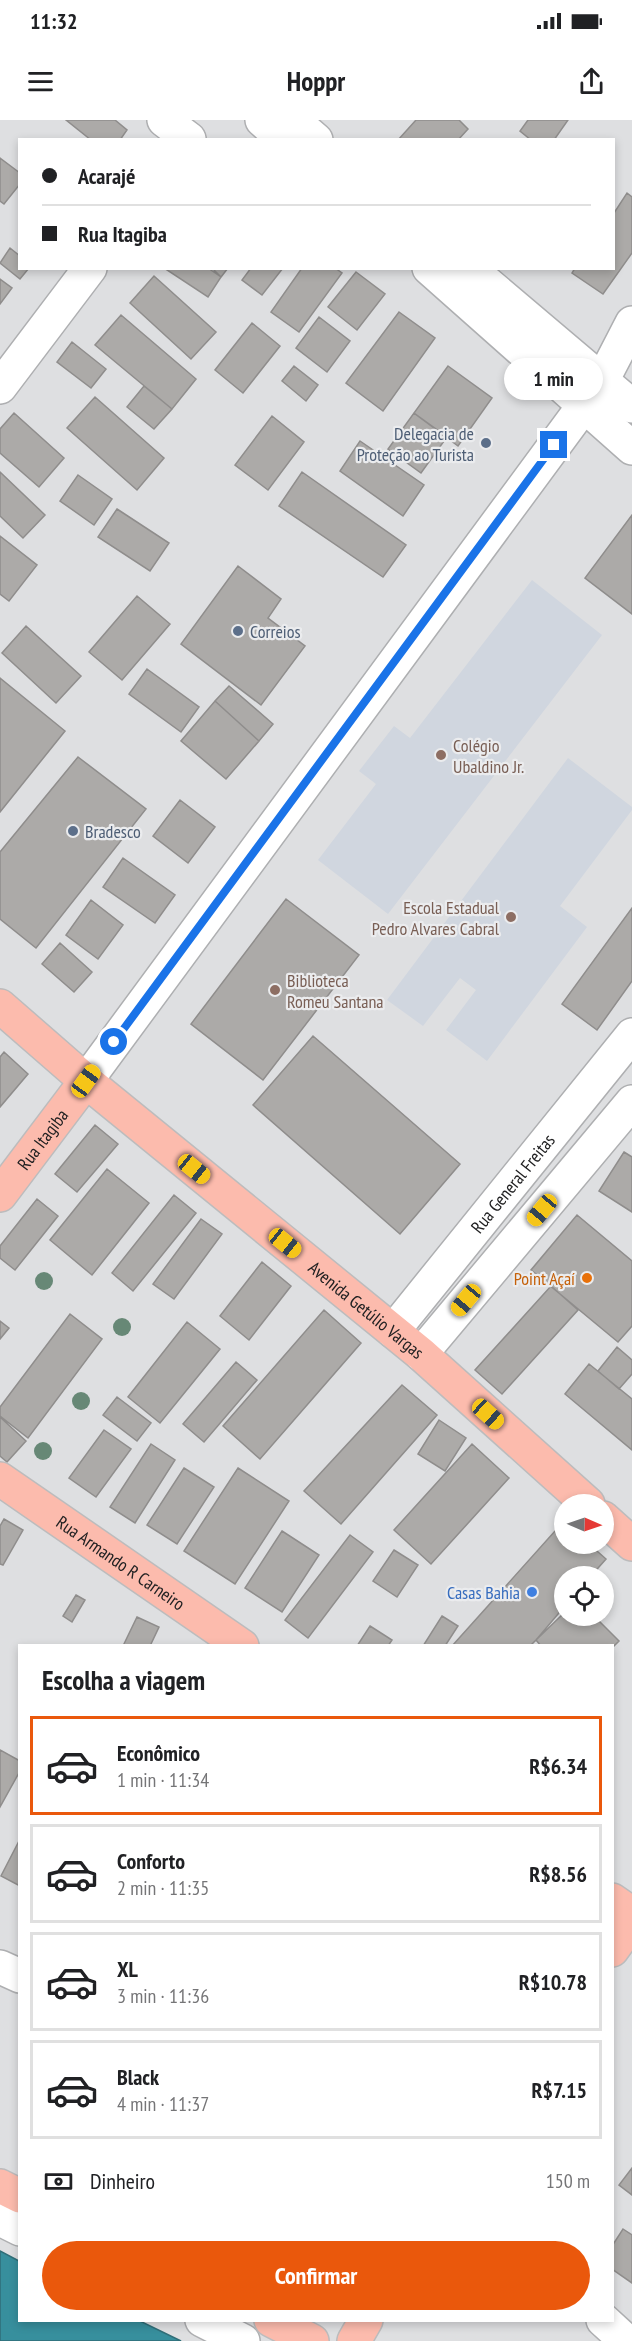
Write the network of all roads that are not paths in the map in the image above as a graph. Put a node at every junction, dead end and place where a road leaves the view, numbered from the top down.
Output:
1 (164, 120) edge
2 (202, 120) edge
3 (262, 120) edge
4 (293, 120) edge
5 (188, 138) edge
6 (190, 138) edge
7 (282, 138) edge
8 (314, 138) edge
9 (88, 270) edge
10 (431, 270) edge
11 (471, 270) edge
12 (632, 323) edge
13 (602, 381) junction
14 (0, 387) edge
15 (583, 406) junction
16 (632, 406) edge
17 (632, 448) edge
18 (0, 1006) edge
19 (630, 1041) edge
20 (86, 1081) junction
21 (632, 1102) edge
22 (0, 1195) edge
23 (393, 1331) junction
24 (421, 1354) junction
25 (0, 1479) edge
26 (577, 1494) edge
27 (614, 1528) edge
28 (632, 1544) edge
29 (239, 1644) edge
30 (614, 1901) edge
31 (632, 1914) edge
32 (632, 1922) edge
33 (614, 1947) edge
34 (0, 1967) edge
35 (18, 1975) edge
36 (0, 2186) edge
37 (18, 2195) edge
38 (0, 2219) edge
39 (18, 2228) edge
40 (206, 2322) edge
41 (275, 2322) edge
42 (365, 2322) edge
43 (605, 2322) edge
44 (243, 2341) edge
45 (312, 2341) edge
46 (354, 2341) edge
47 (626, 2341) edge

1 - 5 street
2 - 6 street
3 - 7 street
4 - 8 street
9 - 14 street
10 - 15 street
11 - 13 street
12 - 13 street, Rua Itagiba
13 - 15 street, Rua Itagiba
13 - 16 street
15 - 17 street
15 - 20 street, Rua Itagiba
18 - 20 main road, Avenida Getúlio Vargas
19 - 23 street, Rua General Freitas
20 - 22 main road, Rua Itagiba
20 - 23 main road, Avenida Getúlio Vargas
21 - 24 street
23 - 24 main road, Avenida Getúlio Vargas
24 - 26 main road, Avenida Getúlio Vargas
25 - 29 main road, Rua Armando R Carneiro
27 - 28 main road
30 - 31 main road
32 - 33 main road
34 - 35 street
36 - 37 main road
38 - 39 street
40 - 44 street
41 - 45 main road
42 - 46 main road
43 - 47 street

